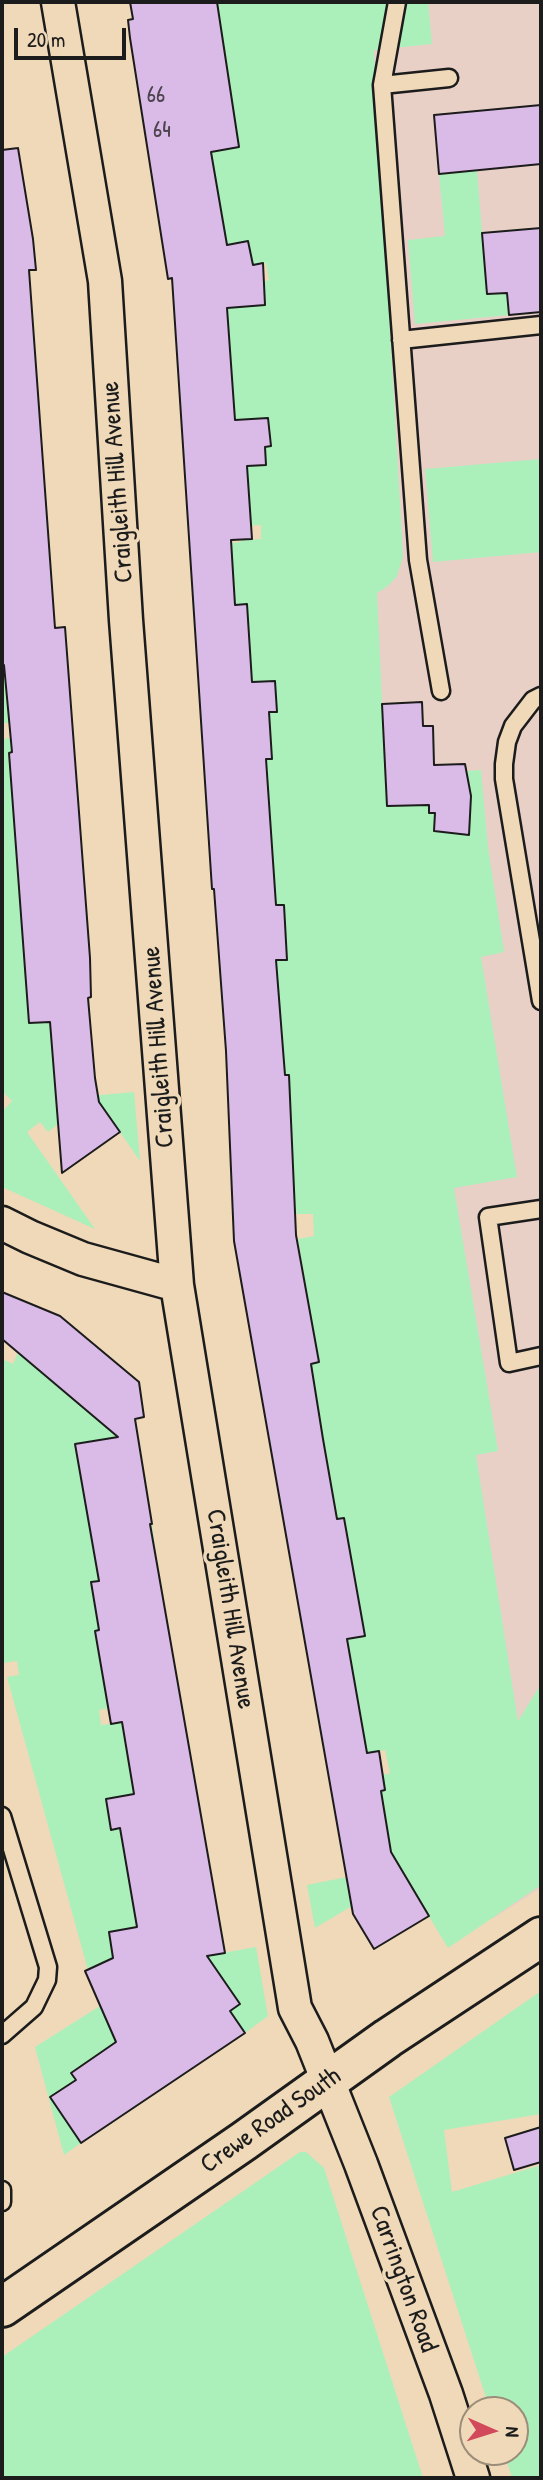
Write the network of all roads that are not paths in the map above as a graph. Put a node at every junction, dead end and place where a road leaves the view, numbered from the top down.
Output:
1 (58, 2) edge
2 (397, 2) edge
3 (449, 78) dead end
4 (382, 85) junction
5 (541, 325) edge
6 (401, 340) junction
7 (441, 691) dead end
8 (541, 696) edge
9 (541, 1001) edge
10 (541, 1209) edge
11 (2, 1223) edge
12 (177, 1285) junction
13 (541, 1356) edge
14 (2, 1816) edge
15 (541, 1937) edge
16 (2, 2035) edge
17 (328, 2081) junction
18 (2, 2190) edge
19 (2, 2202) edge
20 (2, 2307) edge
21 (473, 2478) edge

1 - 12 street, Craigleith Hill Avenue
2 - 4 lane
3 - 4 lane
4 - 6 lane
5 - 6 lane
6 - 7 lane
8 - 9 lane
10 - 13 lane
11 - 12 street
12 - 17 street, Craigleith Hill Avenue
14 - 16 lane
15 - 17 street, Crewe Road South
17 - 20 street, Crewe Road South
17 - 21 street, Carrington Road
18 - 19 lane

